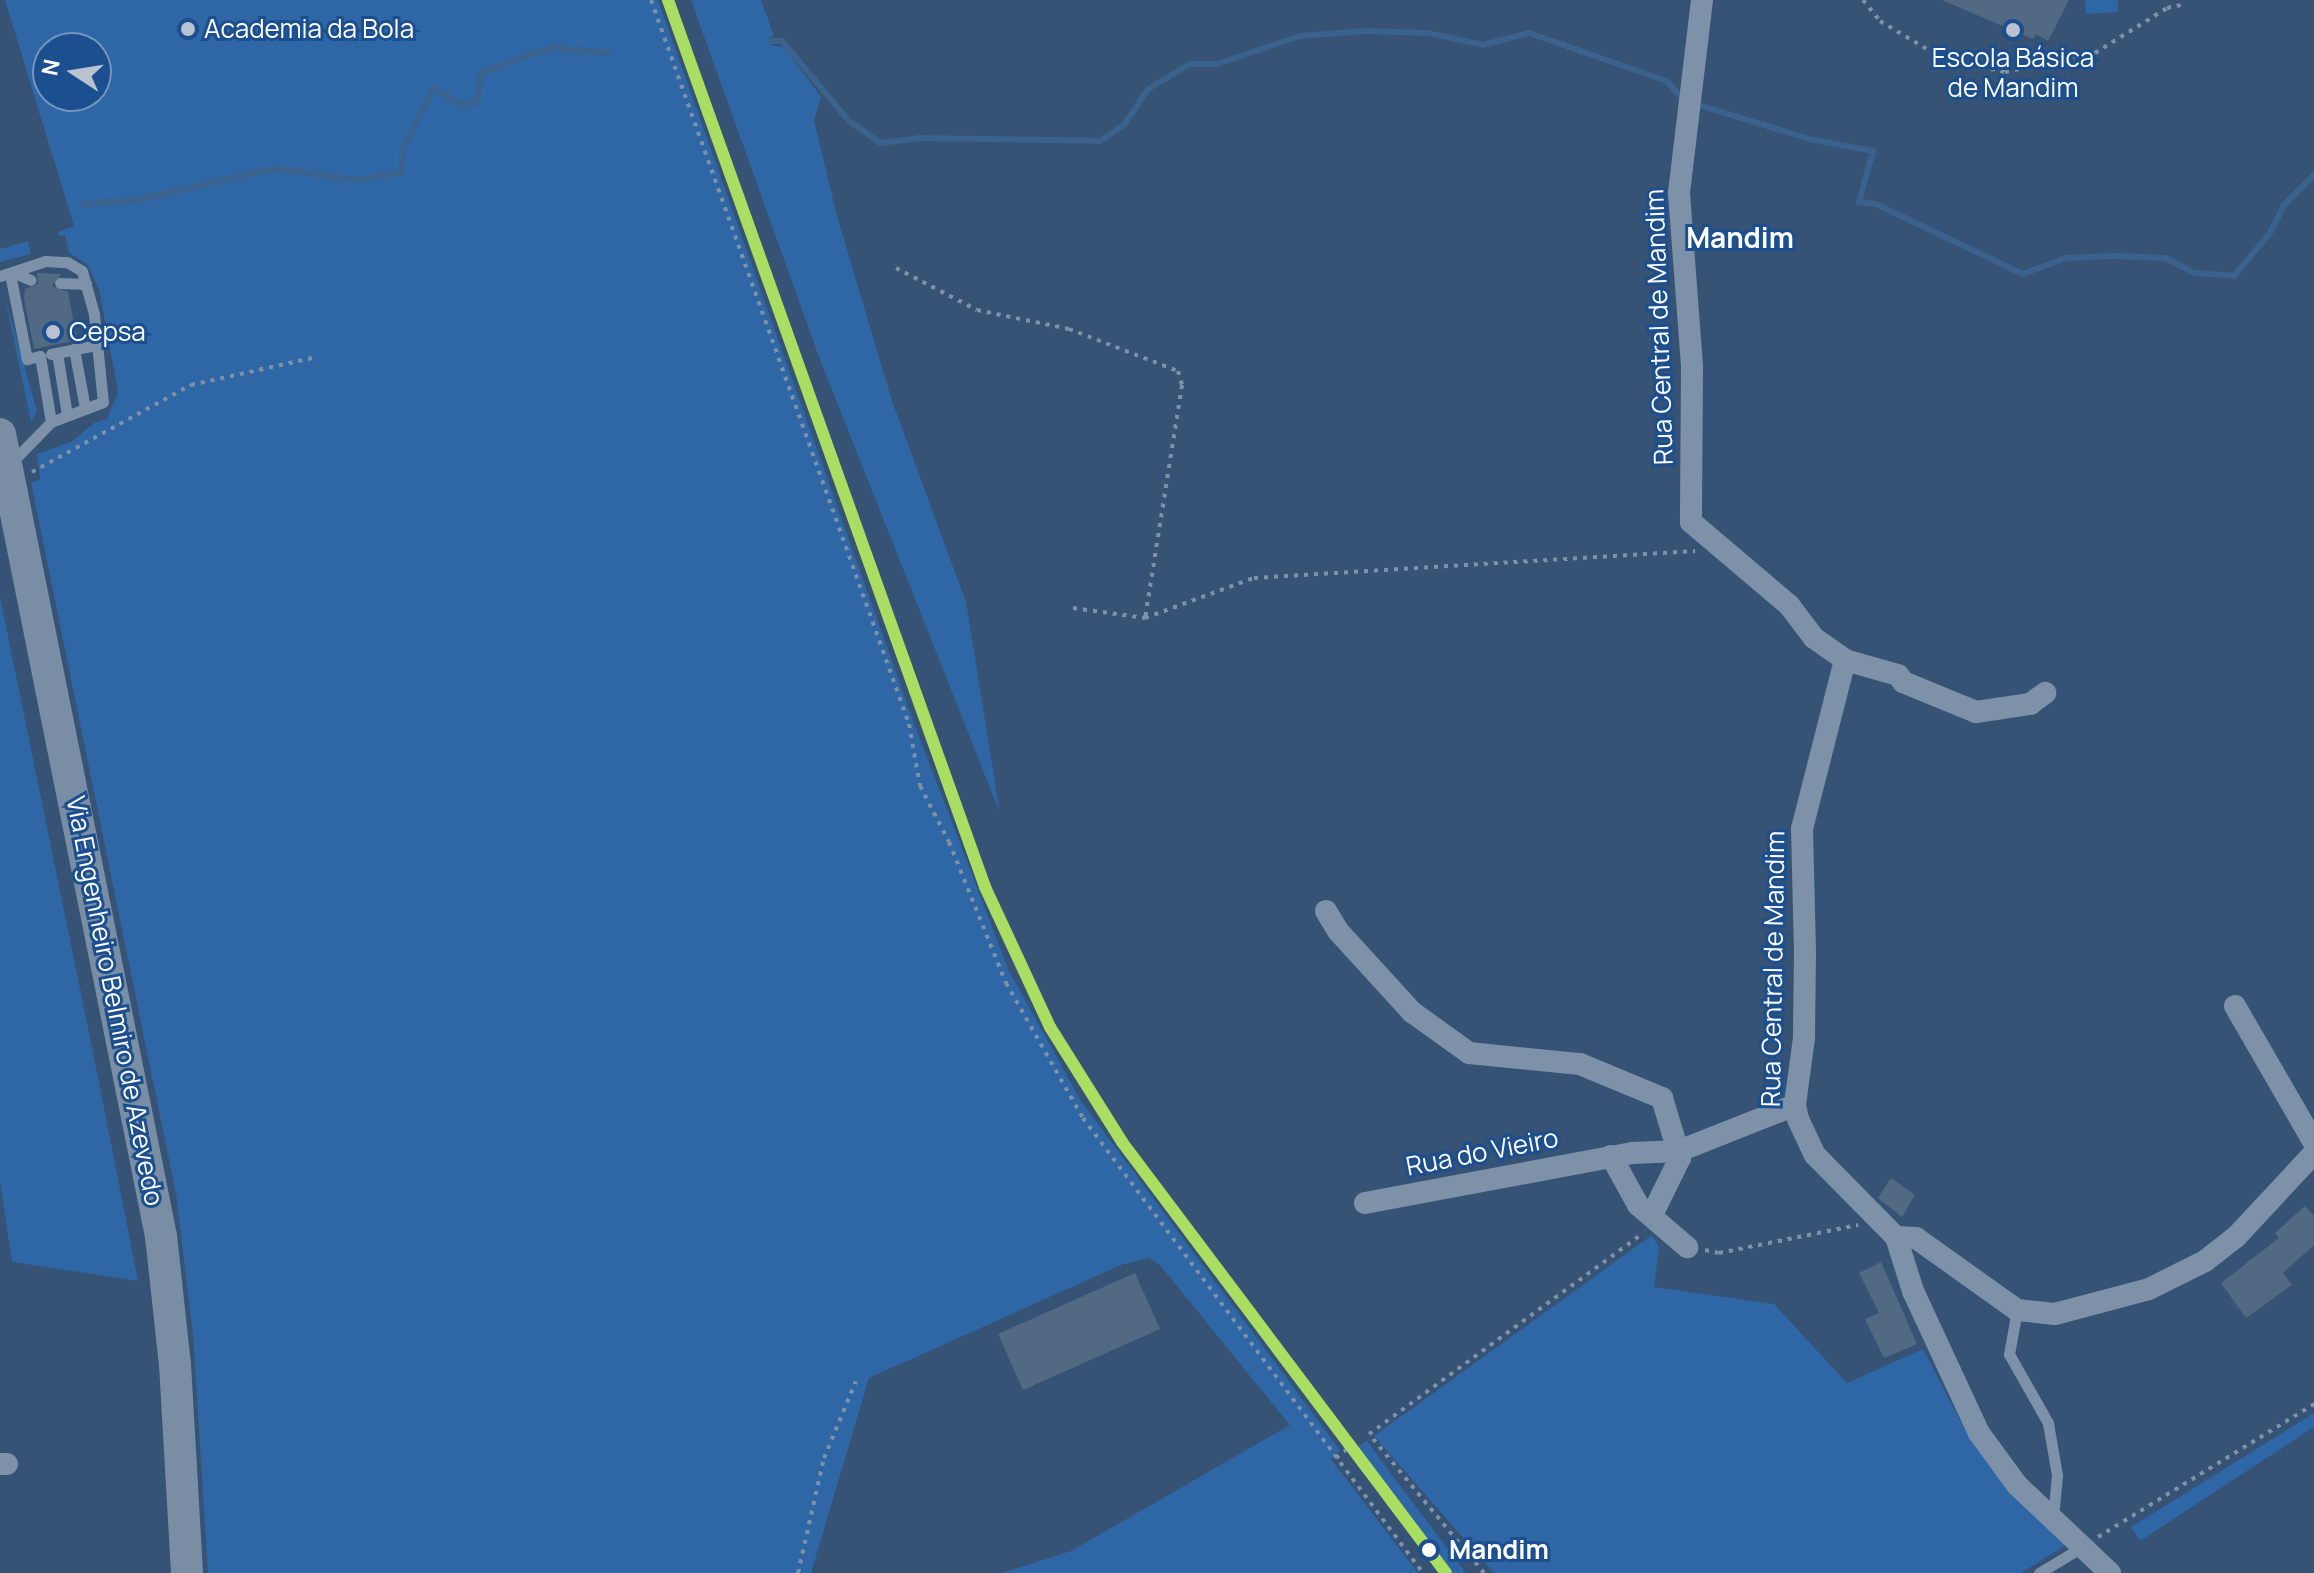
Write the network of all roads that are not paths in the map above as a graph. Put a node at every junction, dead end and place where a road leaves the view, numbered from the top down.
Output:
1 (1702, 0) edge
2 (8, 274) edge
3 (31, 280) dead end
4 (60, 283) dead end
5 (86, 284) junction
6 (97, 345) junction
7 (74, 349) junction
8 (57, 353) junction
9 (40, 356) junction
10 (85, 408) junction
11 (67, 415) junction
12 (51, 422) junction
13 (0, 434) edge
14 (8, 474) junction
15 (1845, 660) junction
16 (2045, 693) dead end
17 (1326, 911) dead end
18 (2235, 1006) dead end
19 (1795, 1105) junction
20 (2314, 1143) edge
21 (1679, 1151) junction
22 (2314, 1153) edge
23 (1611, 1156) junction
24 (1365, 1203) dead end
25 (1652, 1215) junction
26 (1890, 1229) junction
27 (1687, 1247) road end
28 (2017, 1310) junction
29 (2053, 1519) junction
30 (2089, 1542) junction
31 (187, 1573) edge
32 (2039, 1573) edge
33 (2110, 1573) edge

1 - 15 street, Rua Central de Mandim
2 - 3 lane
2 - 5 lane
2 - 9 lane
4 - 5 lane
5 - 6 lane
6 - 7 lane
6 - 10 lane
7 - 8 lane
7 - 10 lane
8 - 9 lane
8 - 11 lane
9 - 12 lane
10 - 11 lane
11 - 12 lane
12 - 14 lane
13 - 14 main road, Via Engenheiro Belmiro de Azevedo
14 - 31 main road, Via Engenheiro Belmiro de Azevedo
15 - 16 street
15 - 19 street, Rua Central de Mandim
17 - 21 street
18 - 20 street
19 - 21 street, Rua do Vieiro
19 - 26 street, Rua Central de Mandim
21 - 23 street, Rua do Vieiro
21 - 25 street
22 - 28 street
23 - 24 street, Rua do Vieiro
23 - 25 street
25 - 27 street
26 - 28 street
26 - 29 street, Rua Central de Mandim
28 - 29 lane
29 - 30 street, Rua Central de Mandim
30 - 32 lane
30 - 33 street, Rua Central de Mandim

